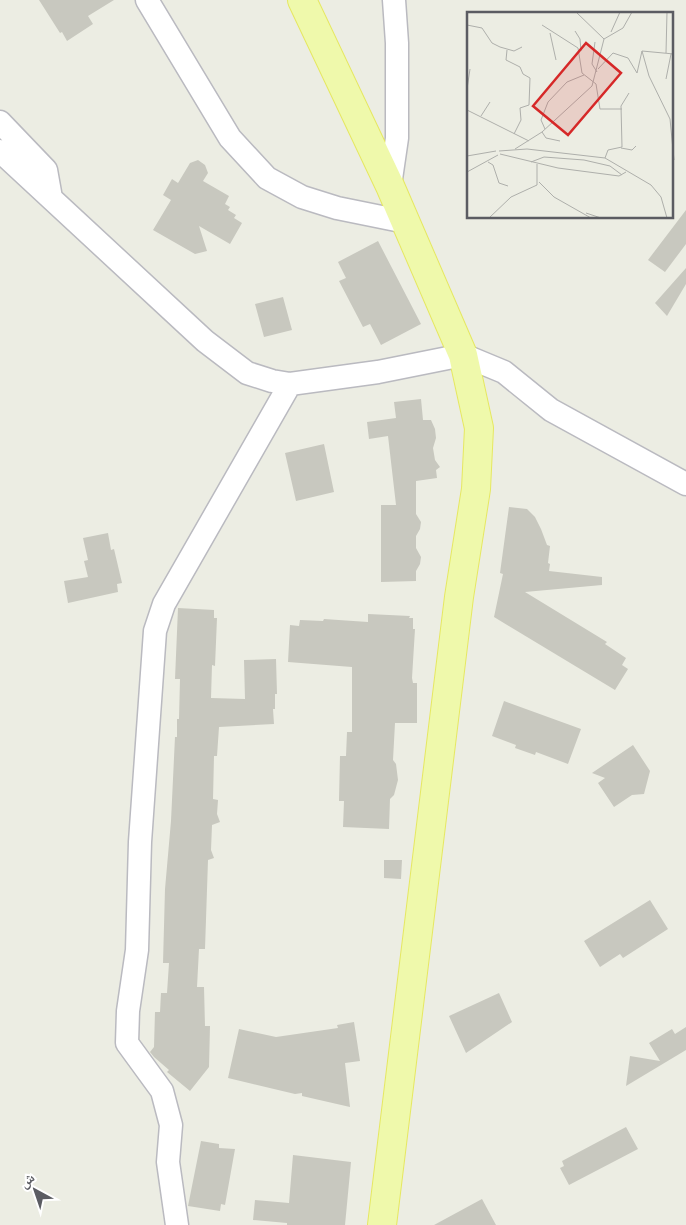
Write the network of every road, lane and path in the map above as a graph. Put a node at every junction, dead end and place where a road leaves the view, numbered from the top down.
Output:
1 (147, 0) edge
2 (302, 0) edge
3 (394, 0) edge
4 (0, 122) edge
5 (0, 151) edge
6 (390, 186) junction
7 (51, 198) junction
8 (406, 222) junction
9 (463, 355) junction
10 (290, 384) junction
11 (686, 484) edge
12 (177, 1225) edge
13 (382, 1225) edge

1 - 8 street
2 - 6 main road
3 - 6 street
4 - 7 street
5 - 7 street
6 - 8 main road
7 - 10 street
8 - 9 main road
9 - 10 street
9 - 11 street
9 - 13 main road
10 - 12 street

